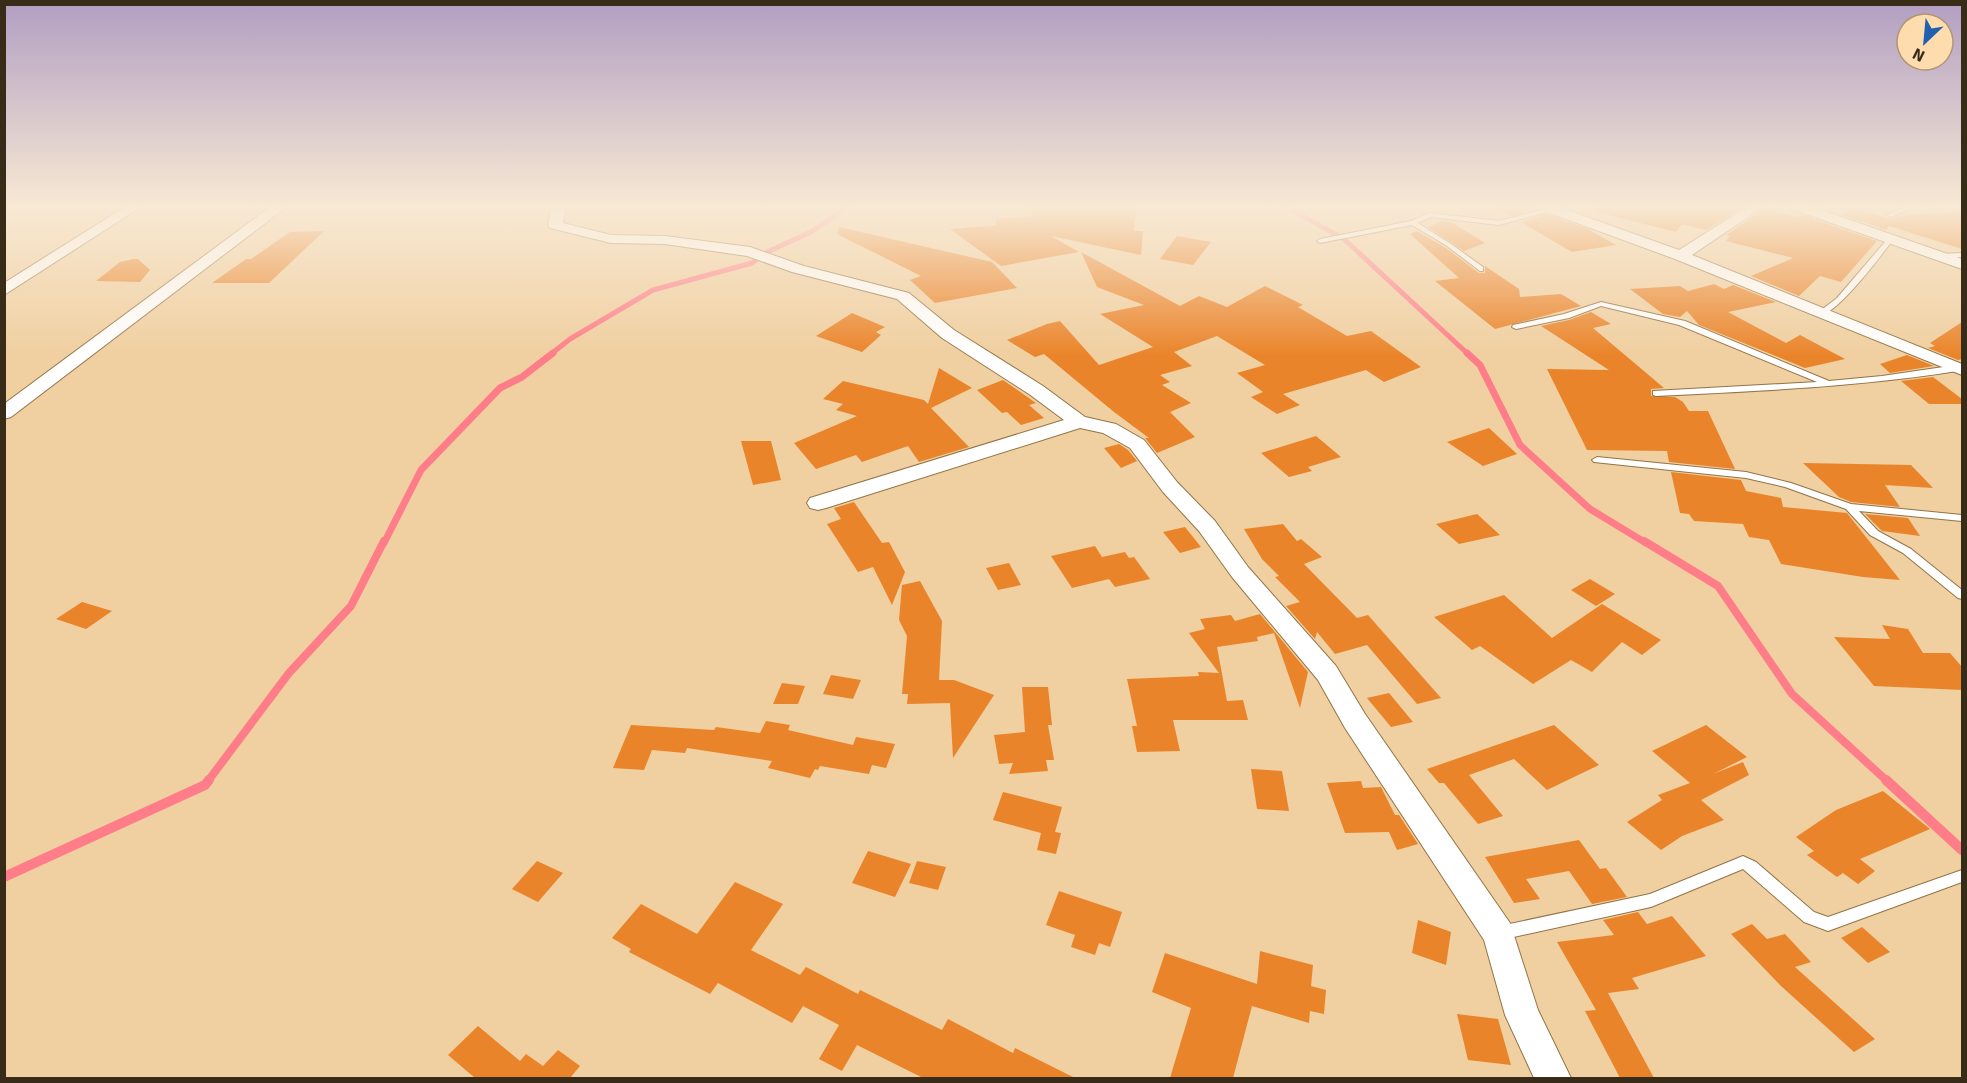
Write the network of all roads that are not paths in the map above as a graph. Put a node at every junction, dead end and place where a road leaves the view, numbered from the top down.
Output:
1 (58, 256) edge
2 (214, 256) edge
3 (761, 256) edge
4 (1463, 256) edge
5 (1680, 256) edge
6 (1877, 256) edge
7 (1941, 256) joint
8 (1951, 256) edge
9 (1962, 264) edge
10 (1480, 269) dead end
11 (4, 290) edge
12 (1823, 313) junction
13 (1516, 327) dead end
14 (1959, 369) edge
15 (1828, 384) junction
16 (1656, 393) dead end
17 (4, 413) edge
18 (1079, 422) junction
19 (1597, 460) dead end
20 (818, 503) dead end
21 (1850, 507) junction
22 (1962, 518) edge
23 (1962, 595) edge
24 (1962, 876) edge
25 (1499, 934) junction
26 (1553, 1078) edge

1 - 11 street
2 - 17 street
3 - 18 street
4 - 10 lane
5 - 12 street
6 - 12 lane
7 - 8 lane
7 - 9 street
12 - 14 street
13 - 15 lane
14 - 15 lane
15 - 16 lane
18 - 20 street
18 - 25 street
19 - 21 lane
21 - 22 lane
21 - 23 lane
24 - 25 lane
25 - 26 street

